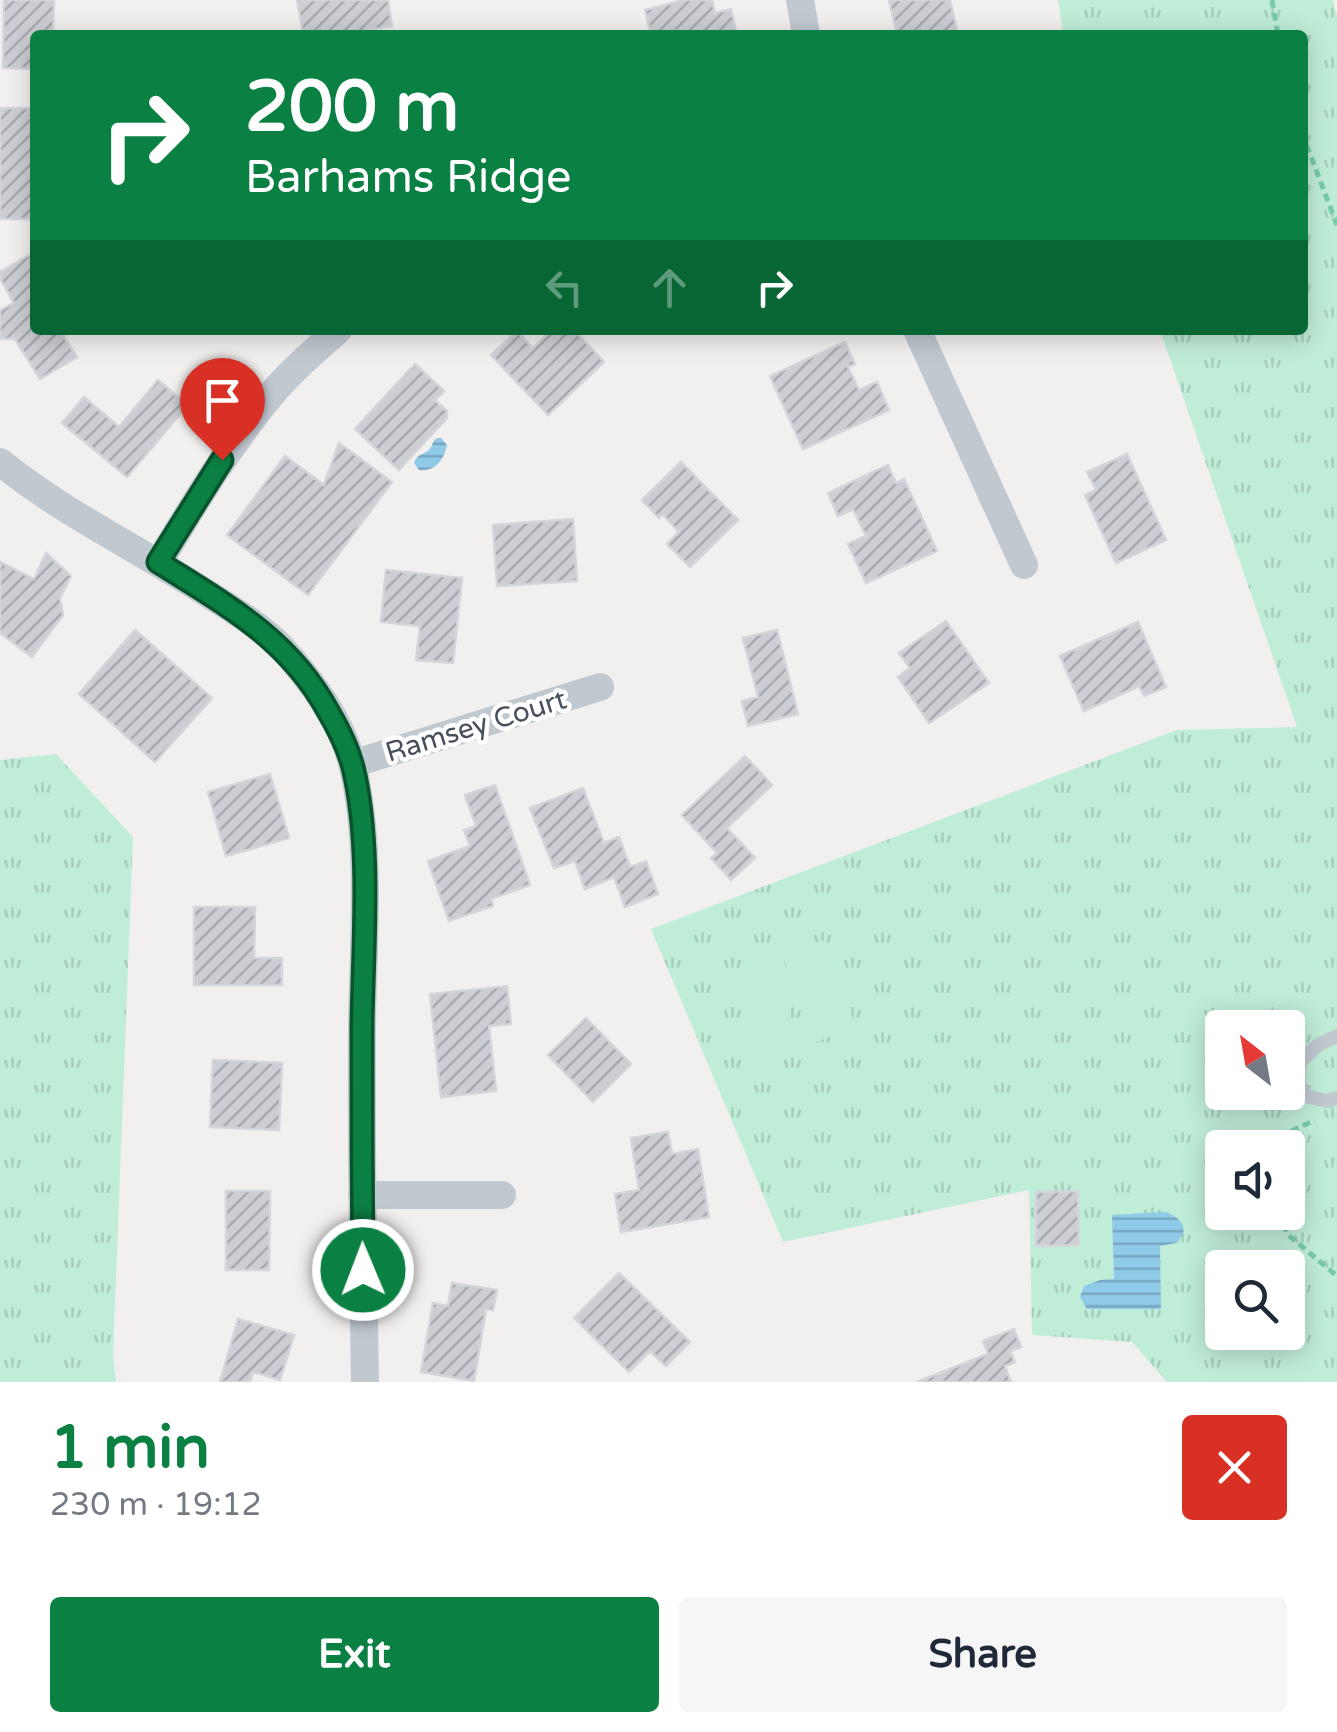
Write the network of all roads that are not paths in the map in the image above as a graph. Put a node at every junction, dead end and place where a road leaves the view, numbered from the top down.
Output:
1 (800, 0) edge
2 (805, 30) edge
3 (333, 335) edge
4 (919, 335) edge
5 (0, 462) edge
6 (158, 562) junction
7 (1024, 565) dead end
8 (600, 687) dead end
9 (352, 764) junction
10 (1337, 1036) edge
11 (1337, 1098) edge
12 (362, 1195) junction
13 (502, 1195) dead end
14 (365, 1382) edge

1 - 2 street
3 - 6 street
4 - 7 street
5 - 6 street
6 - 9 street
8 - 9 street, Ramsey Court
9 - 12 street
10 - 11 lane
12 - 13 street
12 - 14 street

